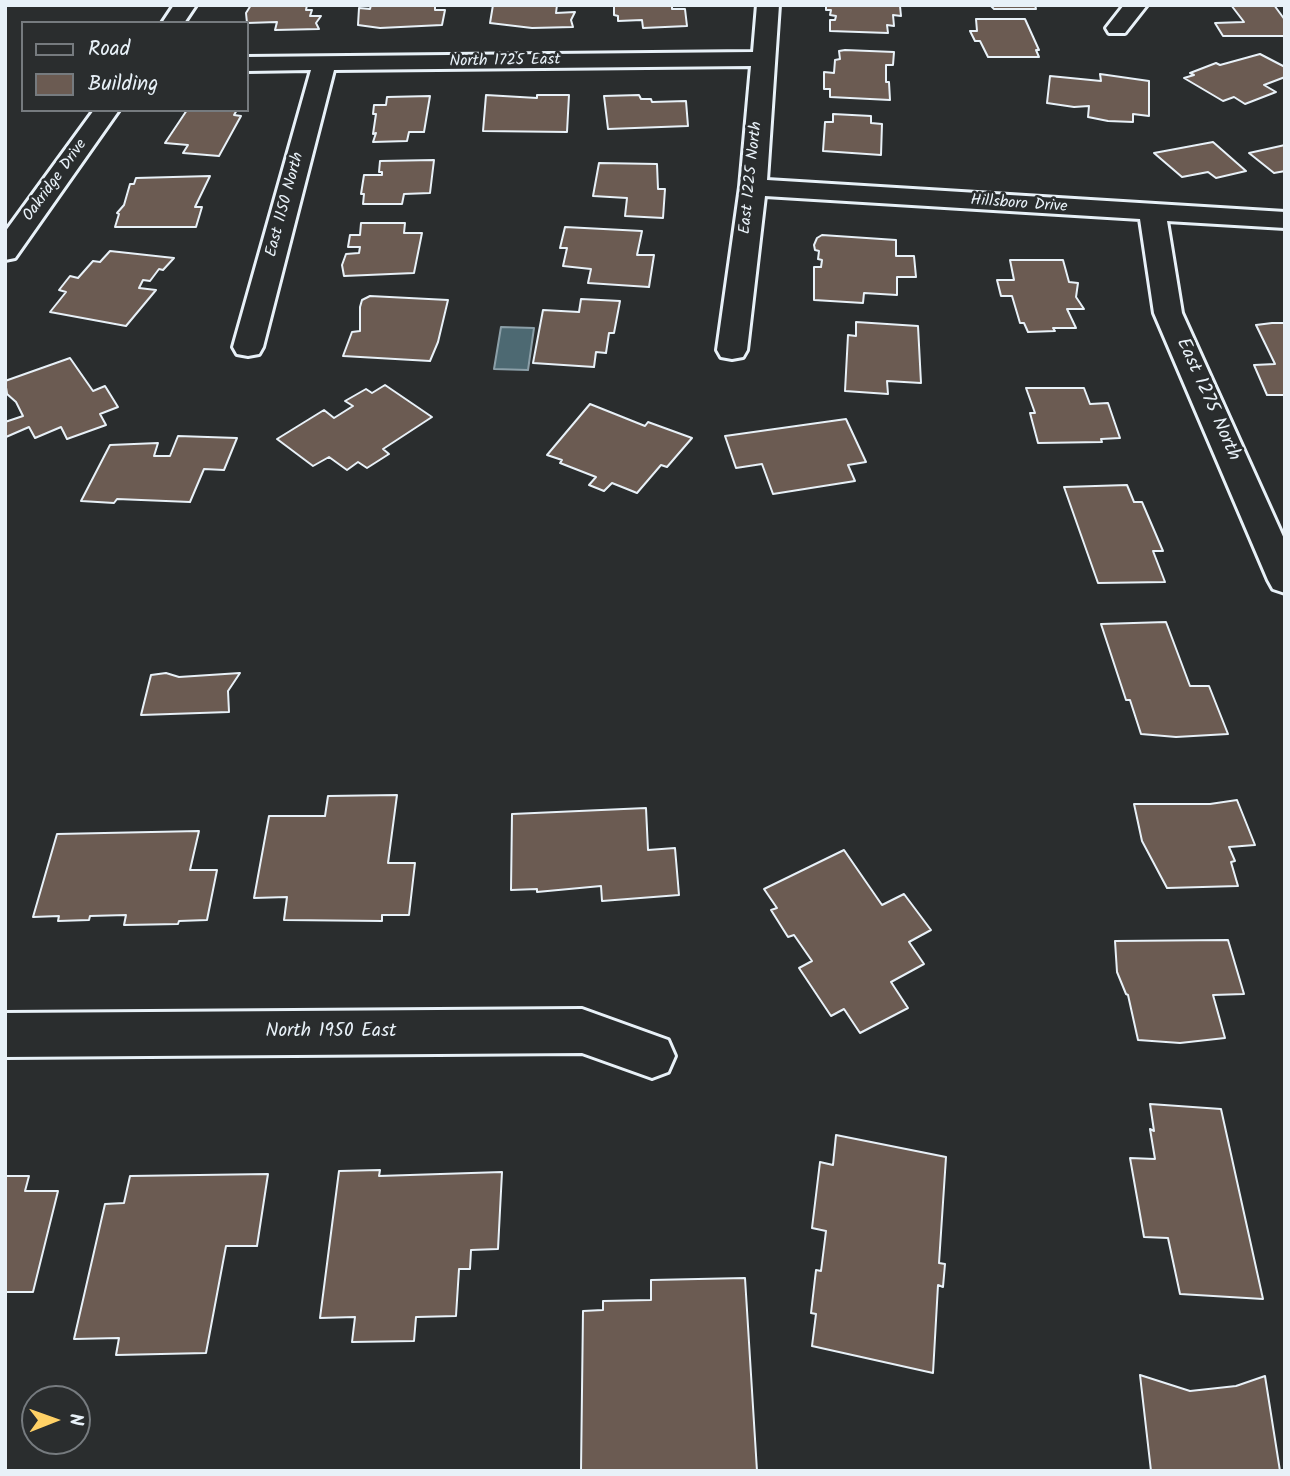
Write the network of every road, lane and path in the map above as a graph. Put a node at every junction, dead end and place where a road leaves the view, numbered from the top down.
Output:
1 (185, 5) edge
2 (768, 5) edge
3 (1136, 5) edge
4 (174, 21) edge
5 (1117, 28) dead end
6 (763, 59) junction
7 (248, 64) edge
8 (324, 64) junction
9 (106, 112) edge
10 (753, 187) junction
11 (1152, 213) junction
12 (1285, 220) edge
13 (5, 252) edge
14 (248, 347) dead end
15 (732, 350) dead end
16 (1282, 568) edge
17 (5, 1035) edge
18 (652, 1056) dead end

1 - 4 street
2 - 6 street, East 1225 North
3 - 5 street
6 - 8 street, North 1725 East
6 - 10 street, East 1225 North
7 - 8 street, North 1725 East
8 - 14 street, East 1150 North
9 - 13 street, Oakridge Drive
10 - 11 street, Hillsboro Drive
10 - 15 street, East 1225 North
11 - 12 street, Hillsboro Drive
11 - 16 street, East 1275 North
17 - 18 street, North 1950 East

